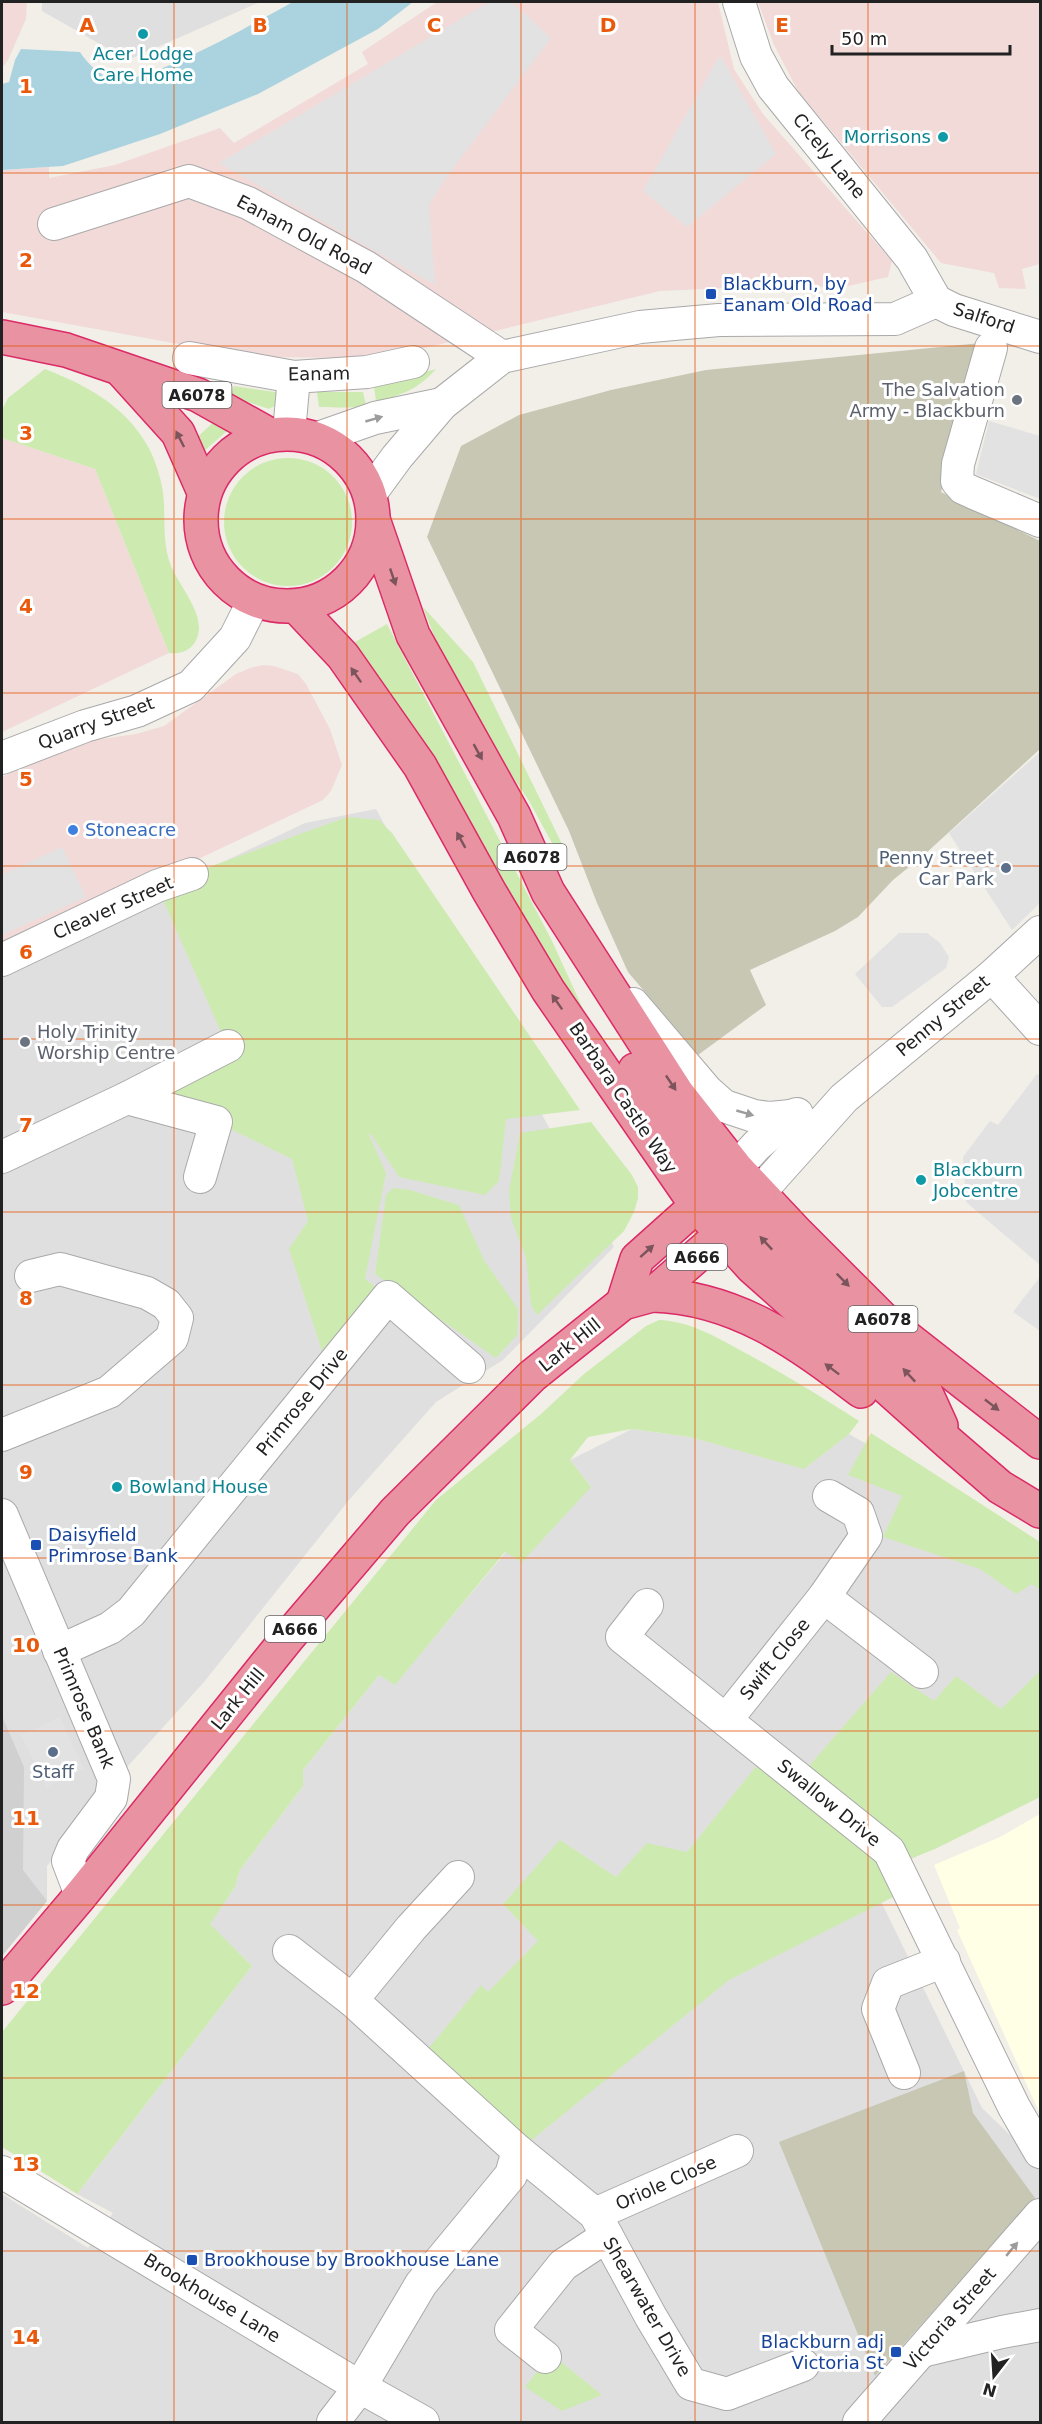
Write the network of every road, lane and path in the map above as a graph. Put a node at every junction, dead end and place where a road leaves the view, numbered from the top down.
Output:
1 (739, 2) edge
2 (54, 224) dead end
3 (936, 301) junction
4 (2, 337) edge
5 (1041, 337) edge
6 (991, 348) dead end
7 (502, 357) junction
8 (189, 358) dead end
9 (413, 362) dead end
10 (119, 369) junction
11 (294, 377) junction
12 (442, 404) junction
13 (292, 435) junction
14 (204, 492) junction
15 (372, 508) junction
16 (1041, 521) edge
17 (254, 600) junction
18 (296, 606) junction
19 (2, 758) edge
20 (192, 874) dead end
21 (1041, 932) edge
22 (576, 937) junction
23 (2, 960) edge
24 (992, 976) junction
25 (1041, 1029) edge
26 (228, 1046) dead end
27 (127, 1098) junction
28 (844, 1098) junction
29 (791, 1116) junction
30 (2, 1157) edge
31 (200, 1177) dead end
32 (716, 1187) junction
33 (740, 1213) junction
34 (31, 1276) dead end
35 (638, 1299) junction
36 (469, 1367) dead end
37 (2, 1435) edge
38 (1035, 1435) edge
39 (1000, 1486) junction
40 (829, 1496) dead end
41 (1041, 1511) edge
42 (2, 1515) edge
43 (824, 1597) junction
44 (647, 1605) dead end
45 (59, 1651) junction
46 (922, 1672) dead end
47 (726, 1720) junction
48 (458, 1877) dead end
49 (81, 1895) junction
50 (289, 1952) dead end
51 (944, 1961) junction
52 (2, 1988) edge
53 (352, 2000) junction
54 (904, 2073) dead end
55 (518, 2151) junction
56 (737, 2151) dead end
57 (1041, 2151) edge
58 (2, 2172) edge
59 (1041, 2215) edge
60 (601, 2225) junction
61 (983, 2283) junction
62 (1041, 2325) edge
63 (1002, 2331) junction
64 (922, 2351) junction
65 (544, 2357) dead end
66 (803, 2365) dead end
67 (360, 2387) junction
68 (333, 2422) edge
69 (423, 2422) edge
70 (859, 2422) edge

1 - 3 street, Cicely Lane
2 - 7 street, Eanam Old Road
3 - 5 street, Salford
3 - 7 street, Salford
4 - 10 highway, A6078
6 - 16 street
7 - 12 street
8 - 11 street, Eanam
9 - 11 street, Eanam
10 - 13 highway, A6078
14 -> 10 highway, A6078
11 - 13 street
13 -> 12 street
12 - 15 street
13 - 14 highway
13 - 15 highway, A6078
14 - 17 highway
15 - 18 highway
15 -> 22 highway, A6078
17 - 18 highway
17 - 19 street, Quarry Street
32 -> 18 highway, Barbara Castle Way / A6078
20 - 23 street, Cleaver Street
21 - 24 street, Penny Street
22 -> 29 street
22 - 32 highway
24 - 25 street
24 - 28 street, Penny Street
26 - 27 street
27 - 30 street
27 - 31 street
28 - 29 street, Penny Street
28 - 33 street, Penny Street
29 - 32 street, Penny Street
32 - 33 highway, Barbara Castle Way / A6078
32 - 33 highway
35 -> 32 highway, A666
33 - 35 highway, Lark Hill / A666
33 -> 38 highway, Barbara Castle Way / A6078
39 -> 33 highway
34 - 37 street
39 -> 35 highway
35 - 49 highway, Lark Hill / A666
36 - 45 street, Primrose Drive
39 - 41 highway
40 - 43 street, Swift Close
42 - 45 street, Primrose Bank
43 - 46 street
43 - 47 street, Swift Close
44 - 47 street, Swallow Drive
45 - 49 street, Primrose Bank
47 - 51 street, Swallow Drive
48 - 53 street
49 - 52 highway, Lark Hill / A666
50 - 53 street, Shearwater Drive
51 - 54 street
51 - 57 street, Swallow Drive
53 - 55 street, Shearwater Drive
55 - 60 street, Shearwater Drive
55 - 67 street
56 - 60 street, Oriole Close
58 - 67 street, Brookhouse Lane
61 -> 59 street, Victoria Street
60 - 65 street, Oriole Close
60 - 66 street, Shearwater Drive
61 - 63 street
61 - 64 street, Victoria Street
62 - 63 street
63 - 64 street
64 - 70 street, Victoria Street
67 - 68 street
67 - 69 street, Brookhouse Lane

